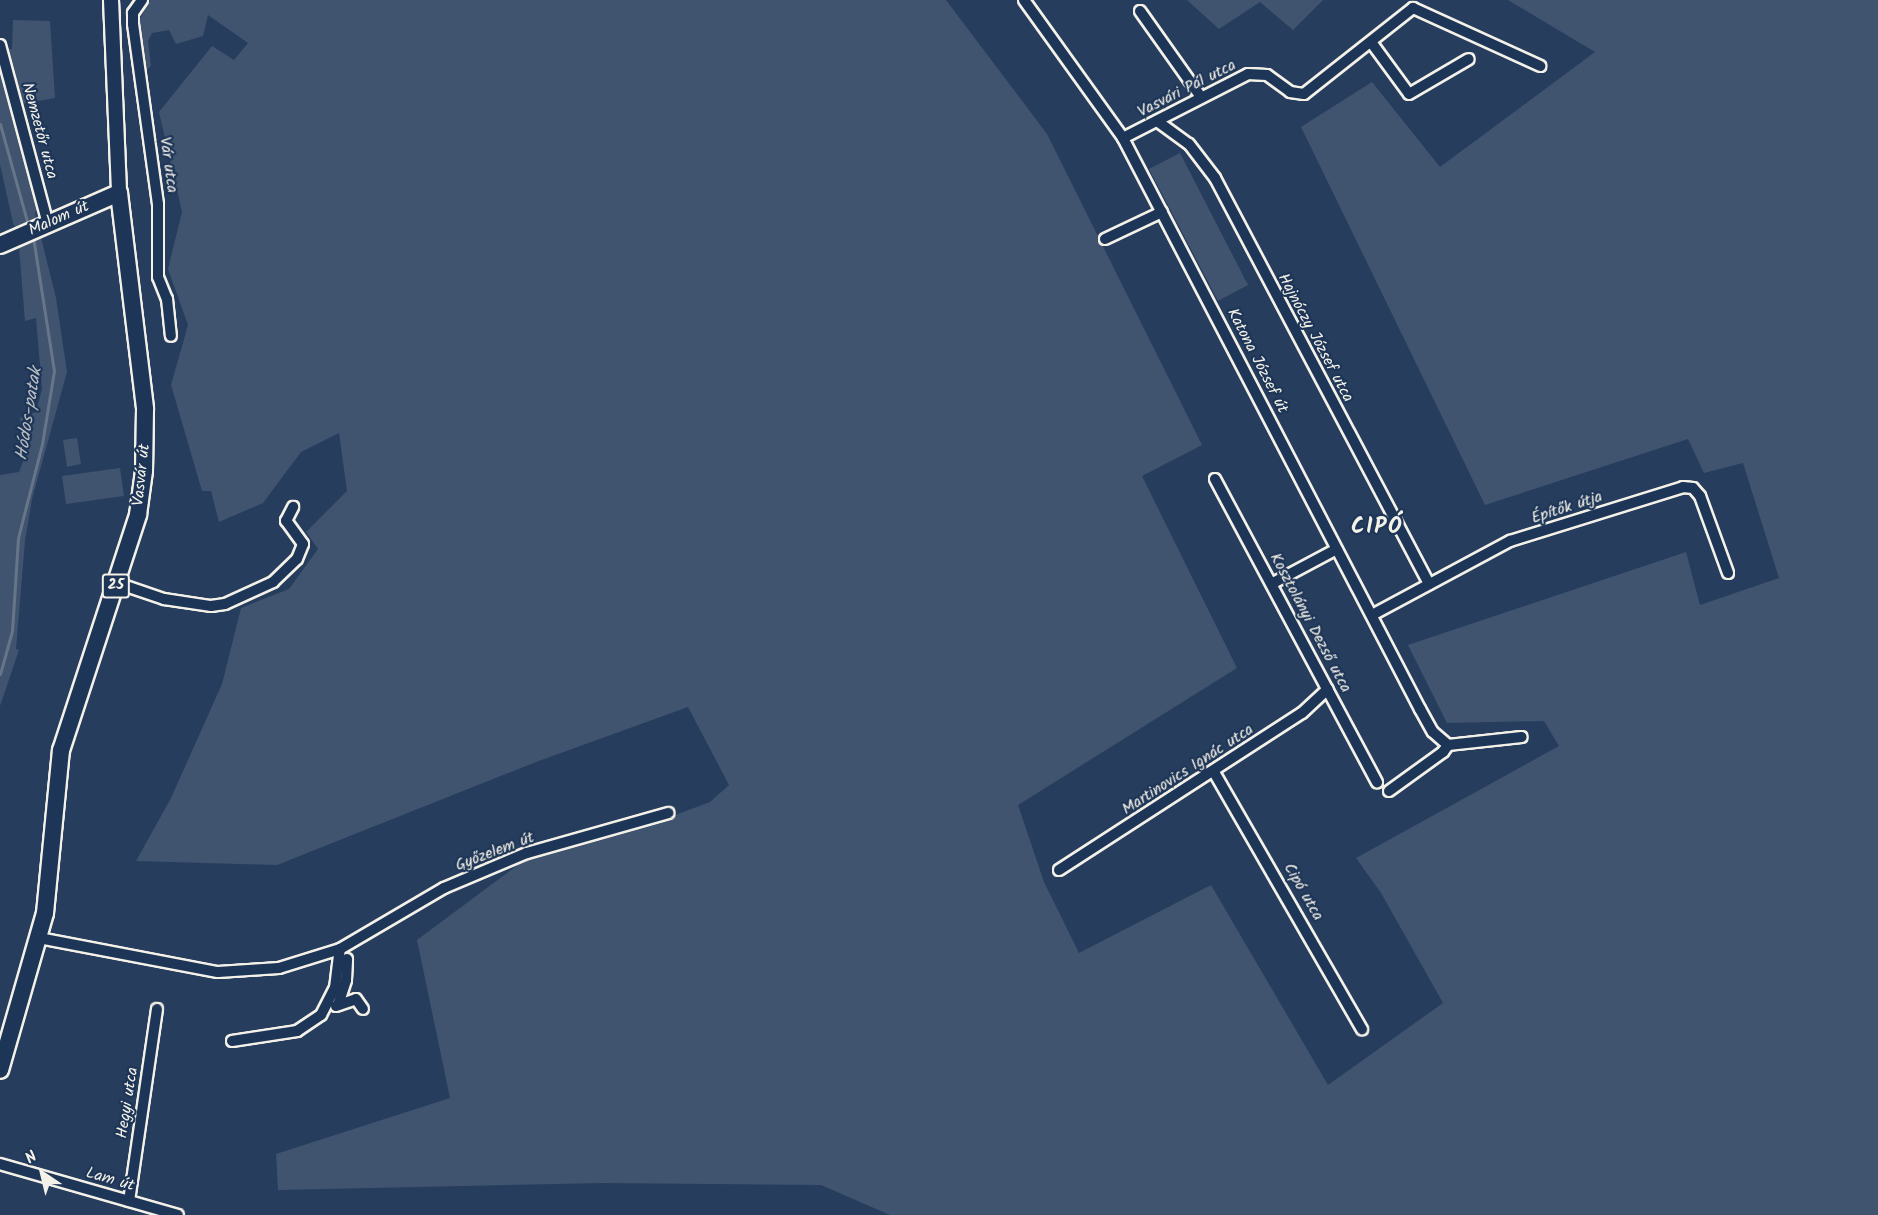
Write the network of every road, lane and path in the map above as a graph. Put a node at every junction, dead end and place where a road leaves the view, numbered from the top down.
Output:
1 (111, 0) edge
2 (142, 0) edge
3 (1024, 0) edge
4 (1140, 11) dead end
5 (1371, 42) junction
6 (0, 45) edge
7 (1469, 59) dead end
8 (1540, 66) dead end
9 (1201, 97) junction
10 (1156, 121) junction
11 (1123, 138) junction
12 (119, 193) junction
13 (92, 205) junction
14 (1162, 212) junction
15 (45, 226) junction
16 (124, 229) junction
17 (1105, 239) dead end
18 (0, 245) edge
19 (171, 336) dead end
20 (1215, 479) dead end
21 (293, 507) dead end
22 (1337, 549) junction
23 (1728, 573) dead end
24 (117, 583) junction
25 (1273, 584) junction
26 (1429, 584) junction
27 (1372, 615) junction
28 (1328, 689) junction
29 (1522, 737) dead end
30 (1448, 745) junction
31 (1214, 772) junction
32 (1377, 782) dead end
33 (1389, 791) dead end
34 (668, 813) dead end
35 (1059, 870) dead end
36 (39, 938) junction
37 (342, 948) junction
38 (338, 1005) junction
39 (157, 1009) dead end
40 (363, 1009) dead end
41 (329, 1015) dead end
42 (1362, 1029) dead end
43 (232, 1041) dead end
44 (0, 1070) edge
45 (0, 1164) edge
46 (129, 1201) junction
47 (177, 1215) edge

1 - 12 street, Vasvár út
2 - 19 street, Vár utca
3 - 11 street, Katona József út
4 - 9 street
5 - 7 street
5 - 8 street, Vasvári Pál utca
5 - 9 street, Vasvári Pál utca
6 - 15 street, Nemzetőr utca
9 - 10 street, Vasvári Pál utca
10 - 11 street, Vasvári Pál utca
10 - 26 street, Hajnóczy József utca
11 - 14 street, Katona József út
12 - 13 main road, Malom út
12 - 16 main road, Vasvár út / 25
13 - 15 main road, Malom út
13 - 16 main road
14 - 17 street
14 - 22 street, Katona József út
15 - 18 main road, Malom út
16 - 24 main road, Vasvár út / 25
20 - 25 street, Kosztolányi Dezső utca
21 - 24 street
22 - 25 street
22 - 27 street, Katona József út
23 - 26 street, Építők útja
24 - 36 main road, Vasvár út / 25
25 - 28 street, Kosztolányi Dezső utca
26 - 27 street, Építők útja
27 - 30 street, Katona József út
28 - 31 street, Martinovics Ignác utca
28 - 32 street, Kosztolányi Dezső utca
29 - 30 street
30 - 33 street
31 - 35 street, Martinovics Ignác utca
31 - 42 street, Cipó utca
34 - 37 street, Győzelem út
36 - 37 street, Győzelem út
36 - 44 main road, 25
37 - 38 street
37 - 43 street
38 - 40 street
38 - 41 street
39 - 46 street, Hegyi utca
45 - 46 street, Lam út
46 - 47 street, Lam út

